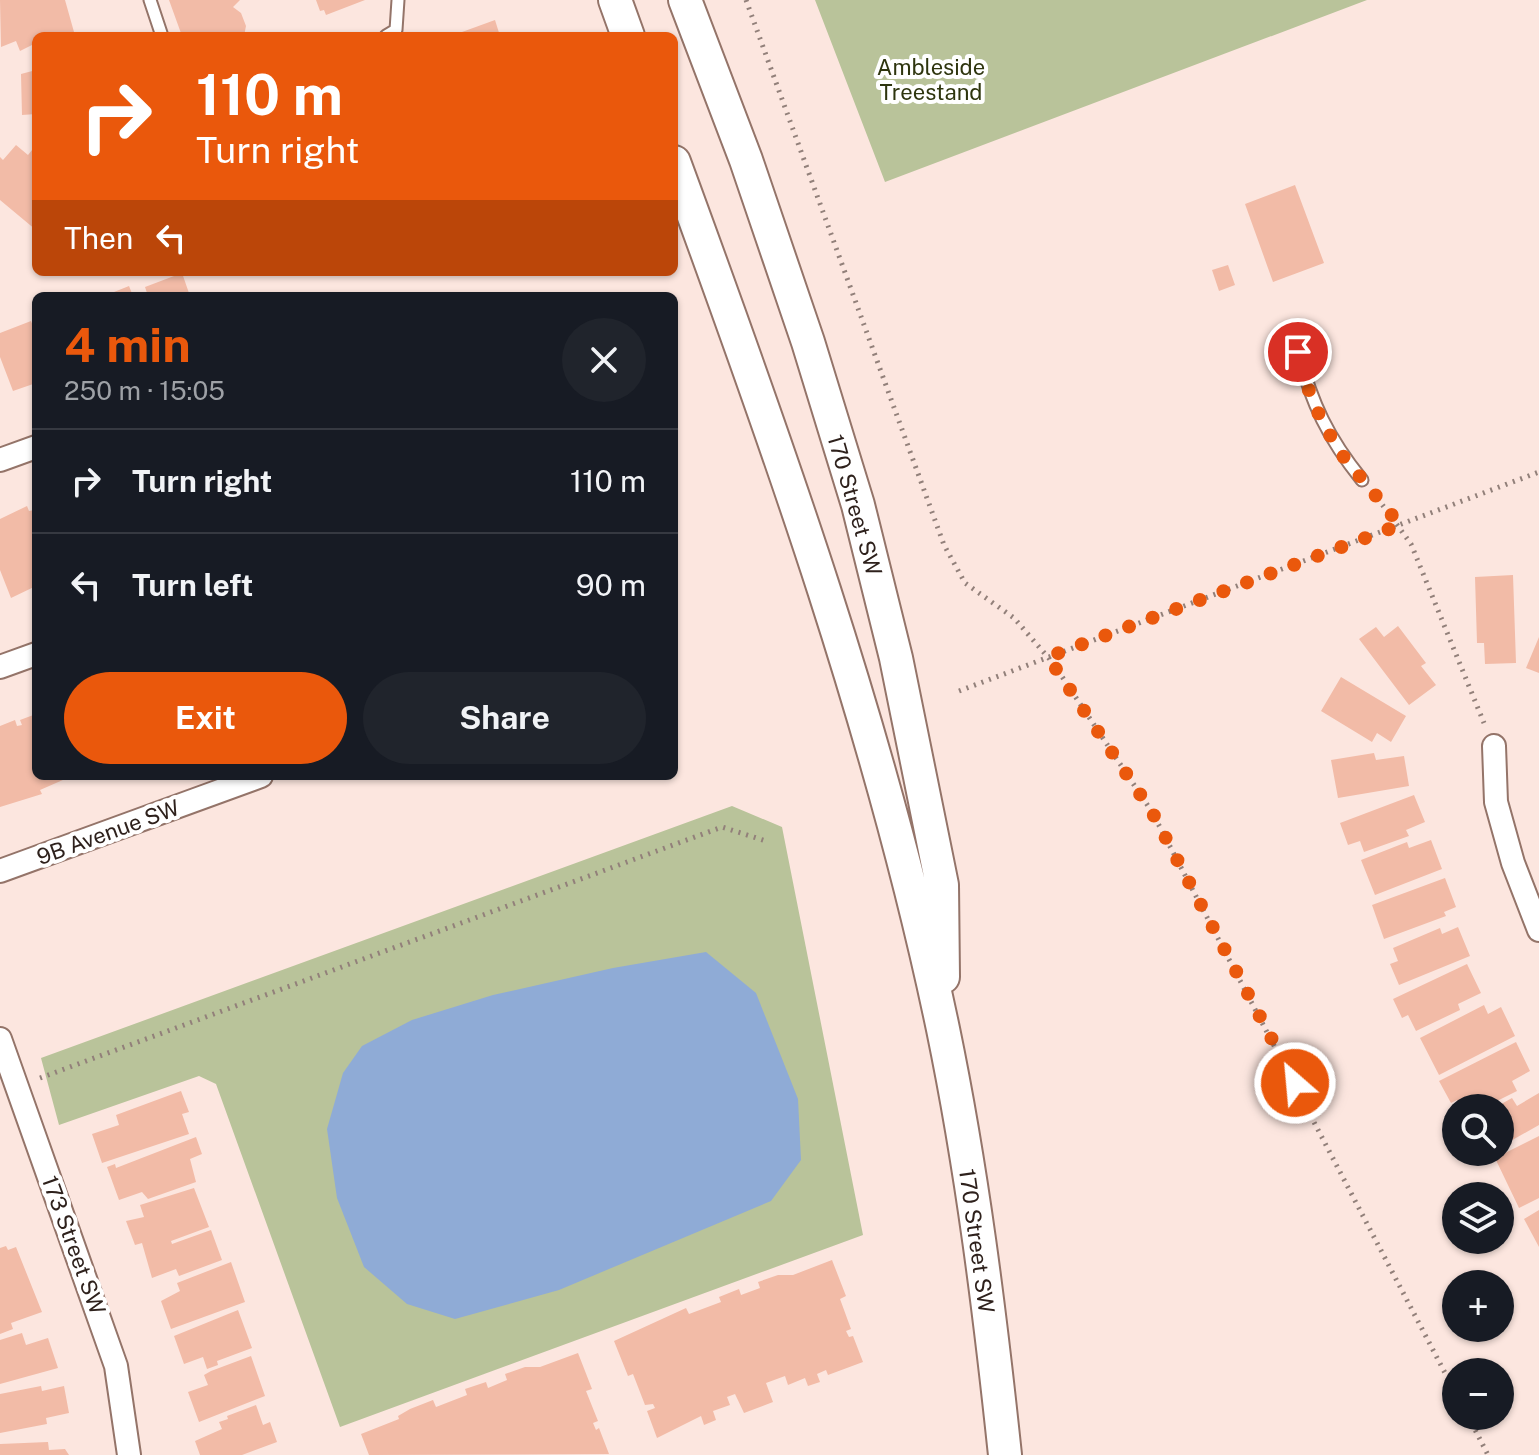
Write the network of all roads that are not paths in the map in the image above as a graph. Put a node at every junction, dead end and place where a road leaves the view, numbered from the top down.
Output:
1 (150, 0) edge
2 (398, 0) edge
3 (615, 0) edge
4 (685, 0) edge
5 (161, 32) edge
6 (393, 32) edge
7 (627, 32) edge
8 (678, 173) edge
9 (1298, 352) dead end
10 (32, 448) edge
11 (0, 460) edge
12 (1362, 480) road end
13 (32, 655) edge
14 (0, 667) edge
15 (1494, 746) road end
16 (250, 780) edge
17 (0, 871) edge
18 (1539, 930) edge
19 (943, 1028) junction
20 (0, 1039) edge
21 (129, 1455) edge
22 (1005, 1455) edge

1 - 5 lane
2 - 6 lane
3 - 7 main road
4 - 19 main road, 170 Street SW
8 - 19 main road, 170 Street SW
9 - 12 lane
10 - 11 street
13 - 14 street
15 - 18 street
16 - 17 street, 9B Avenue SW
19 - 22 main road, 170 Street SW
20 - 21 street, 173 Street SW

